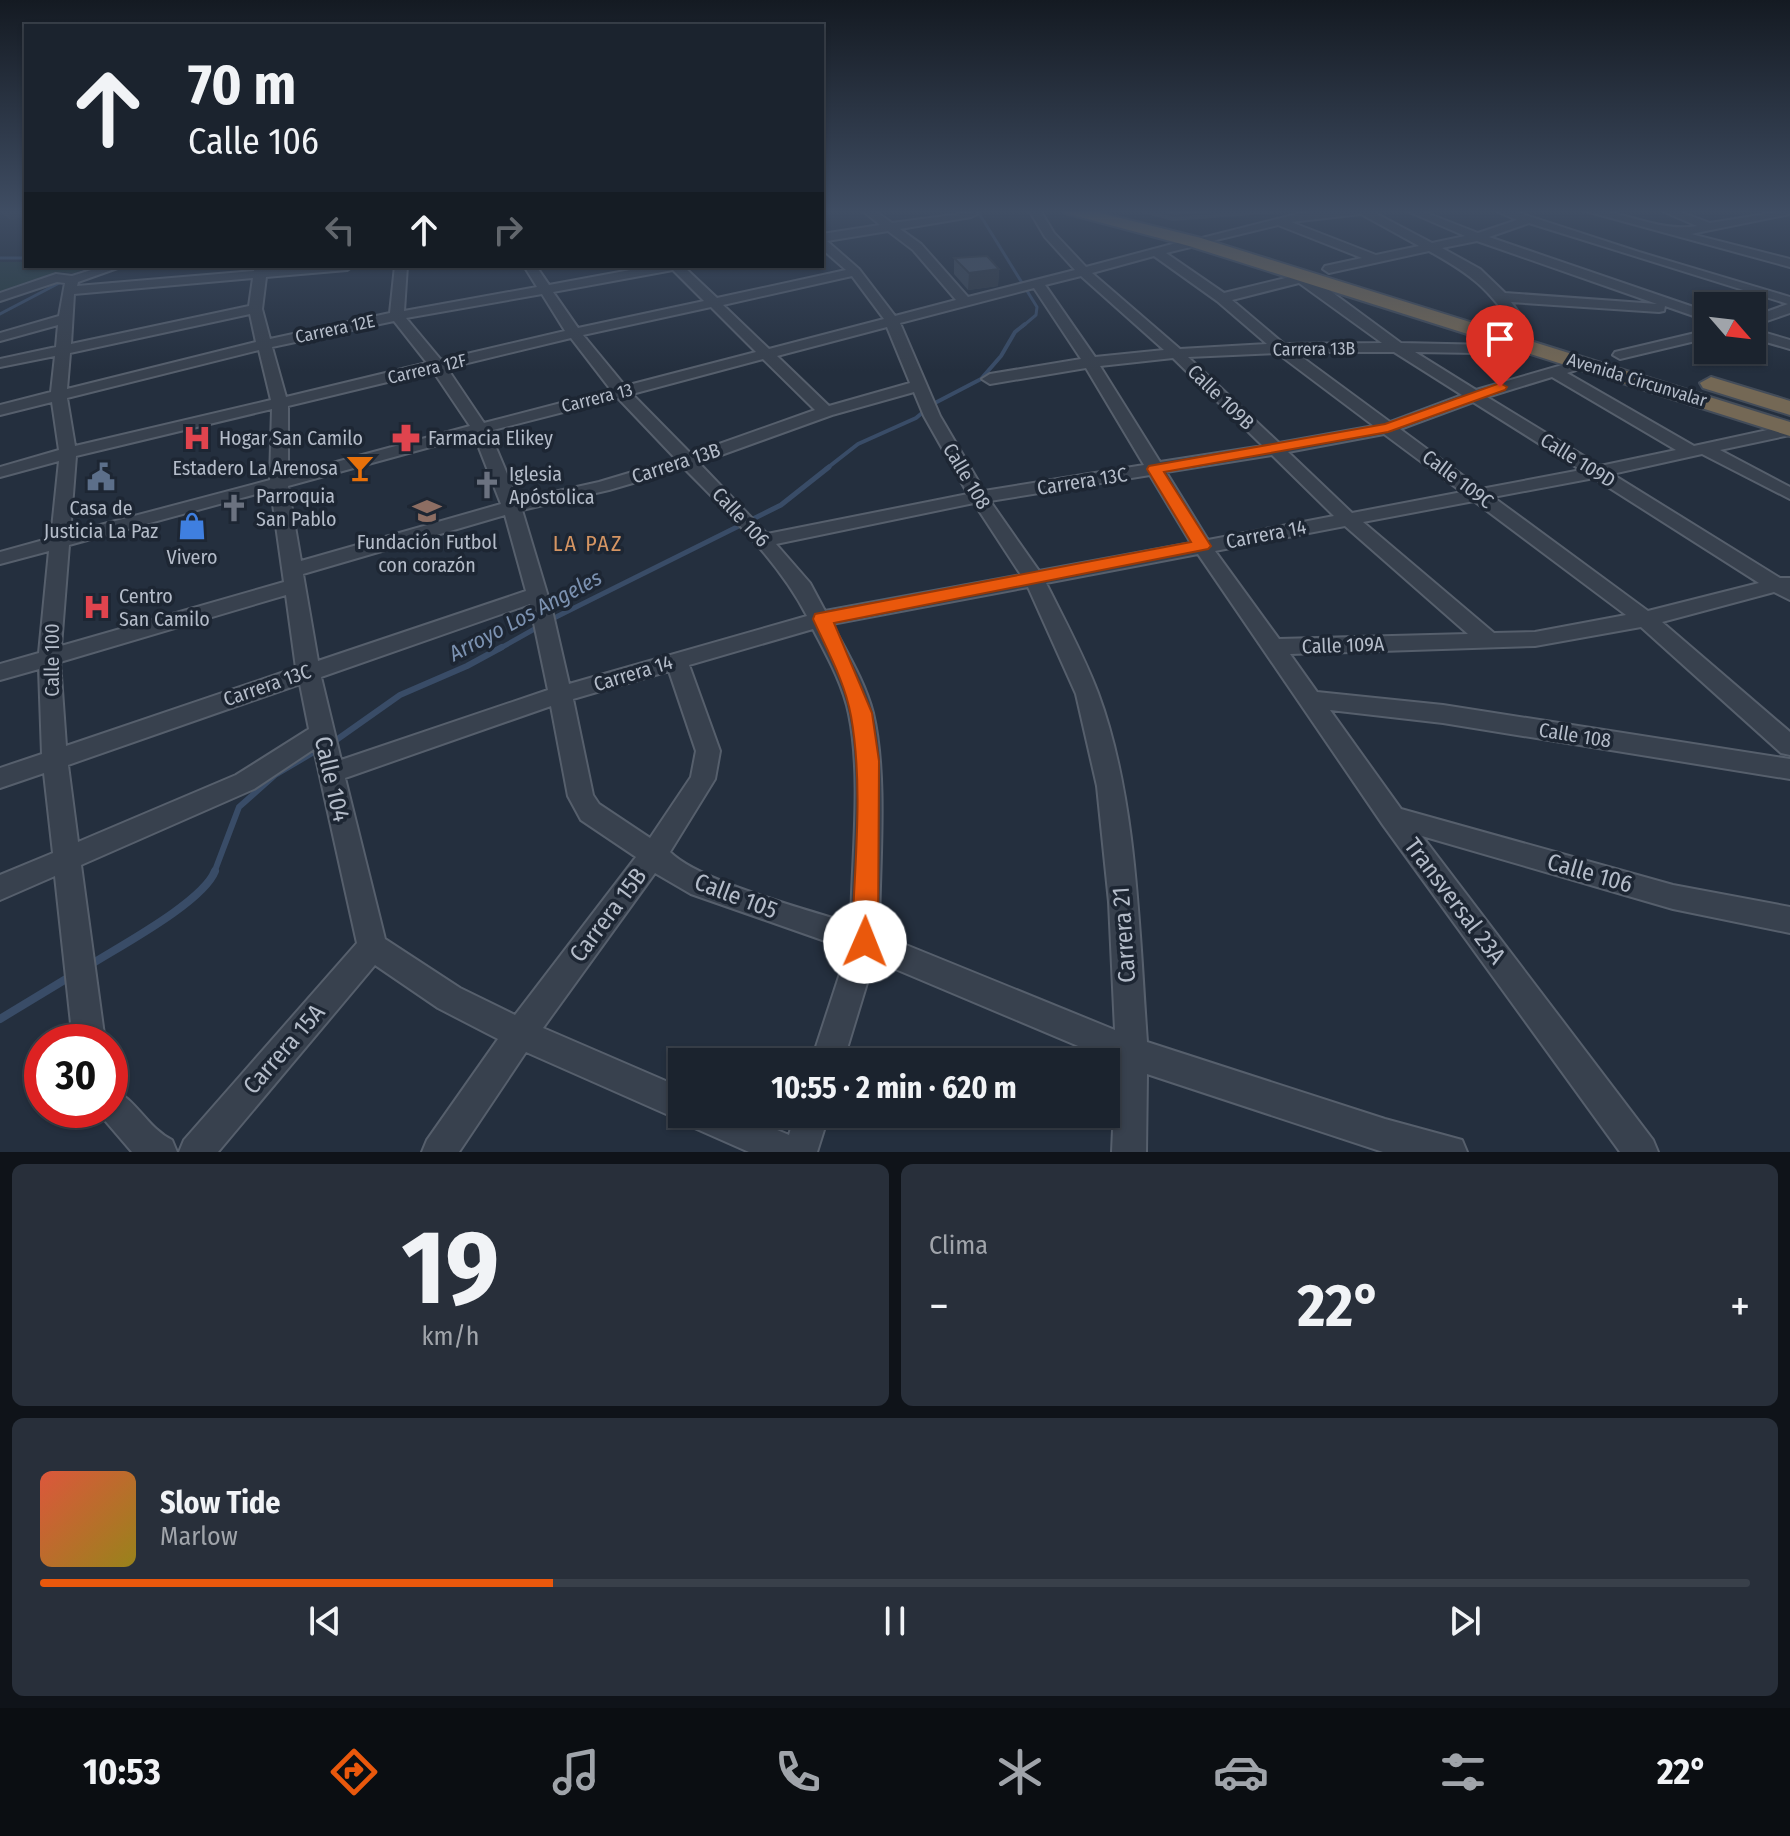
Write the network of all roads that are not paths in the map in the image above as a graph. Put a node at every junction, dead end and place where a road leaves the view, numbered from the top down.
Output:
1 (846, 264) edge
2 (932, 264) edge
3 (1076, 264) edge
4 (1114, 264) edge
5 (1173, 264) edge
6 (1268, 264) edge
7 (1298, 264) edge
8 (1305, 264) edge
9 (1349, 264) edge
10 (1461, 264) edge
11 (1555, 264) edge
12 (1669, 264) edge
13 (111, 268) edge
14 (304, 268) edge
15 (401, 268) edge
16 (531, 268) edge
17 (662, 268) edge
18 (676, 268) edge
19 (1329, 269) junction
20 (260, 270) edge
21 (855, 272) junction
22 (1084, 272) junction
23 (1304, 277) junction
24 (68, 283) junction
25 (1029, 287) junction
26 (546, 288) junction
27 (0, 297) edge
28 (1501, 297) junction
29 (1222, 298) junction
30 (1790, 301) edge
31 (712, 302) junction
32 (965, 302) junction
33 (1790, 308) edge
34 (255, 309) junction
35 (1687, 310) junction
36 (1694, 312) edge
37 (397, 316) junction
38 (1766, 317) edge
39 (65, 319) junction
40 (892, 321) junction
41 (1521, 326) junction
42 (574, 333) junction
43 (0, 337) edge
44 (1694, 337) edge
45 (1766, 337) edge
46 (265, 344) junction
47 (1790, 345) edge
48 (1398, 348) junction
49 (63, 349) junction
50 (1281, 349) junction
51 (1539, 350) junction
52 (1176, 353) junction
53 (766, 354) junction
54 (1620, 355) junction
55 (1090, 362) junction
56 (0, 363) edge
57 (1583, 363) junction
58 (437, 367) junction
59 (1553, 371) junction
60 (990, 379) dead end
61 (919, 391) junction
62 (621, 392) junction
63 (59, 395) junction
64 (1473, 396) junction
65 (280, 404) junction
66 (1790, 408) edge
67 (0, 410) edge
68 (826, 412) junction
69 (1790, 415) edge
70 (1388, 428) junction
71 (479, 429) junction
72 (1790, 429) edge
73 (1275, 449) junction
74 (1699, 451) junction
75 (68, 453) junction
76 (688, 461) junction
77 (1155, 469) junction
78 (0, 472) edge
79 (1598, 472) junction
80 (279, 482) junction
81 (1477, 494) junction
82 (1790, 494) edge
83 (979, 497) junction
84 (511, 507) junction
85 (1348, 519) junction
86 (752, 529) junction
87 (59, 542) junction
88 (1202, 546) junction
89 (0, 558) edge
90 (296, 577) junction
91 (1035, 580) junction
92 (1786, 587) edge
93 (536, 595) junction
94 (822, 619) junction
95 (1645, 619) junction
96 (1489, 640) junction
97 (1274, 647) junction
98 (49, 658) junction
99 (676, 660) junction
100 (308, 671) junction
101 (0, 672) edge
102 (559, 695) junction
103 (1312, 700) junction
104 (1096, 721) joint
105 (1790, 746) edge
106 (325, 749) junction
107 (55, 760) junction
108 (1790, 769) edge
109 (0, 778) edge
110 (1392, 817) junction
111 (654, 854) junction
112 (67, 860) junction
113 (0, 888) edge
114 (1790, 920) edge
115 (865, 942) junction
116 (372, 947) junction
117 (87, 1024) edge
118 (520, 1034) junction
119 (831, 1048) edge
120 (1132, 1053) junction
121 (668, 1099) edge
122 (128, 1124) edge
123 (734, 1128) edge
124 (808, 1128) edge
125 (152, 1150) edge
126 (196, 1152) edge
127 (439, 1152) edge
128 (788, 1152) edge
129 (800, 1152) edge
130 (1129, 1152) edge
131 (1450, 1152) edge
132 (1641, 1152) edge

1 - 21 street, Calle 108
2 - 32 street
3 - 22 street, Calle 109B
4 - 22 street, Carrera 13
5 - 29 street, Calle 109C
6 - 23 highway, Avenida Circunvalar
7 - 69 highway, Avenida Circunvalar
8 - 19 highway
9 - 19 street
10 - 28 street
11 - 35 street
12 - 30 street
13 - 24 street
14 - 20 street
15 - 37 street
16 - 26 street, Calle 106
17 - 26 street, Carrera 12E
18 - 31 street
19 - 41 highway
20 - 24 street
20 - 34 street, Calle 104
21 - 31 street, Carrera 12F
21 - 40 street, Calle 108
22 - 25 street, Carrera 13
22 - 52 street, Calle 109B
23 - 29 street
23 - 48 street, Calle 109D
23 - 51 highway, Avenida Circunvalar
24 - 27 street
24 - 39 street, Calle 100
25 - 32 street, Carrera 13
25 - 55 street, Calle 109A
26 - 37 street, Carrera 12E
26 - 42 street, Calle 106
28 - 35 street
28 - 41 street
29 - 50 street, Calle 109C
31 - 42 street, Carrera 12F
31 - 53 street
32 - 40 street, Carrera 13
33 - 38 street
34 - 46 street, Calle 104
34 - 49 street
35 - 36 street
37 - 46 street, Carrera 12E
37 - 58 street, Calle 105
39 - 43 street
39 - 49 street, Calle 100
40 - 53 street, Carrera 13
40 - 61 street, Calle 108
41 - 54 highway
42 - 58 street, Carrera 12F
42 - 62 street, Calle 106
44 - 54 street
45 - 47 street
46 - 63 street, Carrera 12E
46 - 65 street, Calle 104
48 - 50 street, Carrera 13B
48 - 51 street, Carrera 13B
48 - 64 street, Calle 109D
49 - 56 street
49 - 63 street, Calle 100
50 - 52 street, Carrera 13B
50 - 70 street, Calle 109C
51 - 57 highway, Avenida Circunvalar
52 - 55 street, Carrera 13B
52 - 73 street, Calle 109B
53 - 62 street, Carrera 13
53 - 68 street
54 - 66 highway
55 - 60 street, Carrera 13B
55 - 77 street, Calle 109A
57 - 59 street, Carrera 13C
57 - 72 highway, Avenida Circunvalar
58 - 65 street, Carrera 12F
58 - 71 street, Calle 105
59 - 64 street, Carrera 13C
59 - 74 street
61 - 68 street, Carrera 13B
61 - 83 street, Calle 108
62 - 71 street, Carrera 13
62 - 76 street, Calle 106
63 - 67 street, Carrera 12E
63 - 75 street, Calle 100
64 - 70 street, Carrera 13C
64 - 79 street, Calle 109D
65 - 75 street, Carrera 12F
65 - 80 street, Calle 104
68 - 76 street, Carrera 13B
70 - 73 street, Carrera 13C
70 - 81 street, Calle 109C
71 - 80 street, Carrera 13
71 - 84 street, Calle 105
72 - 74 street, Carrera 14
73 - 77 street, Carrera 13C
73 - 85 street, Calle 109B
74 - 79 street, Carrera 14
74 - 82 street
75 - 78 street, Carrera 12F
75 - 87 street, Calle 100
76 - 84 street, Carrera 13B
76 - 86 street, Calle 106
77 - 83 street, Carrera 13C
77 - 88 street, Calle 109A
79 - 81 street, Carrera 14
79 - 92 street, Calle 109D
80 - 87 street, Carrera 13
80 - 90 street, Calle 104
81 - 85 street, Carrera 14
81 - 95 street, Calle 109C
83 - 86 street, Carrera 13C
83 - 91 street, Calle 108
84 - 90 street, Carrera 13B
84 - 93 street, Calle 105
85 - 88 street, Carrera 14
85 - 96 street, Calle 109B
86 - 94 street, Calle 106
87 - 89 street, Carrera 13
87 - 98 street, Calle 100
88 - 91 street, Carrera 14
88 - 97 street, Calle 109A
90 - 98 street, Carrera 13B
90 - 100 street, Calle 104
91 - 94 street, Carrera 14
91 - 104 street, Calle 108
92 - 95 street, Calle 109A
93 - 100 street, Carrera 13C
93 - 102 street, Calle 105
94 - 99 street, Carrera 14
94 - 115 street, Calle 106
95 - 96 street, Calle 109A
95 - 105 street, Calle 109C
96 - 97 street, Calle 109A
97 - 103 street, Transversal 23A
98 - 101 street, Carrera 13B
98 - 107 street, Calle 100
99 - 102 street, Carrera 14
99 - 111 street, Carrera 15B
100 - 106 street, Calle 104
100 - 107 street, Carrera 13C
102 - 106 street, Carrera 14
102 - 111 street, Calle 105
103 - 108 street, Calle 108
103 - 110 street, Transversal 23A
104 - 120 street, Carrera 21
106 - 112 street, Carrera 14
106 - 116 street, Calle 104
107 - 109 street, Carrera 13C
107 - 112 street, Calle 100
110 - 114 street, Calle 106
110 - 132 street, Transversal 23A
111 - 115 street, Calle 105
111 - 118 street, Carrera 15B
112 - 113 street, Carrera 14
112 - 117 street, Calle 100
115 - 119 street, Calle 106
115 - 120 street, Calle 105
116 - 118 street
116 - 126 street, Carrera 15A
118 - 121 street
118 - 127 street, Carrera 15B
120 - 130 street, Carrera 21
120 - 131 street, Calle 105
122 - 125 street
123 - 128 street
124 - 129 street

